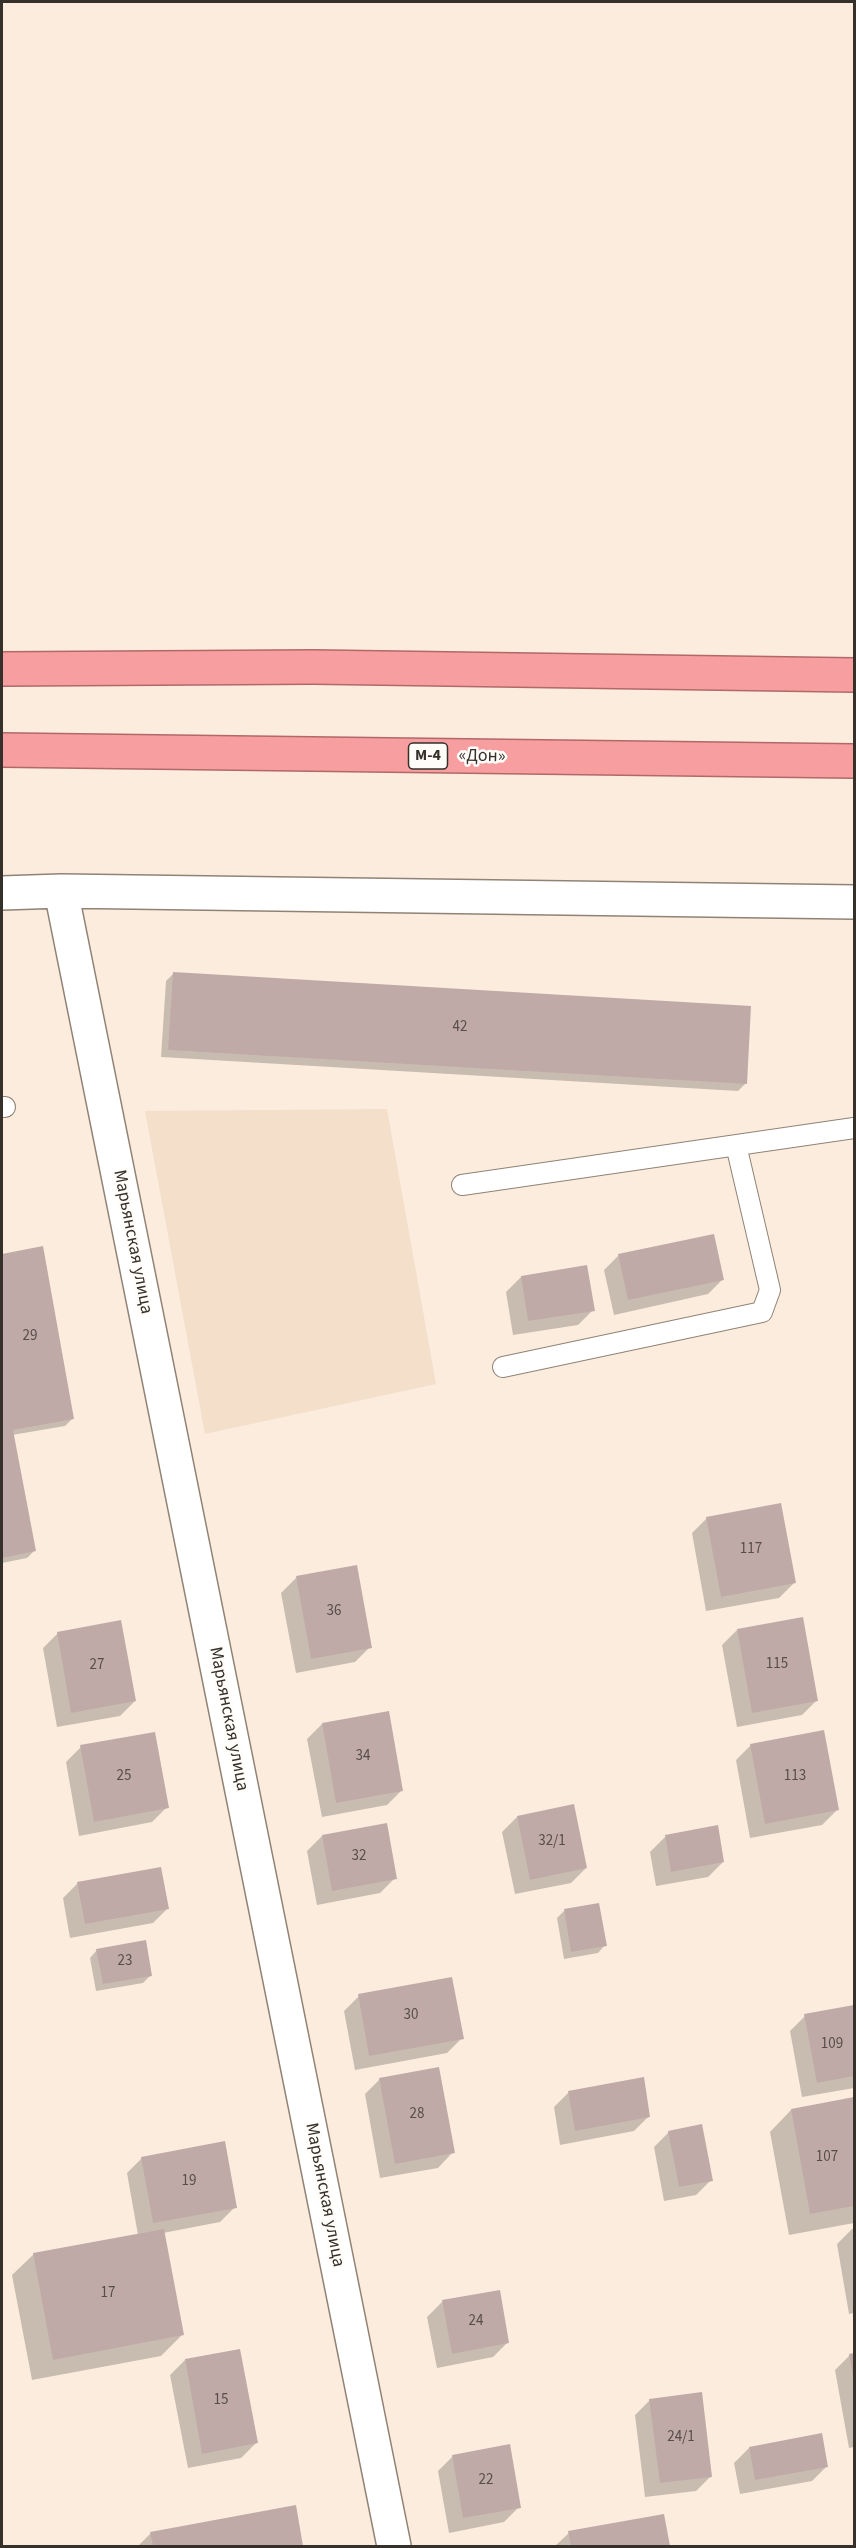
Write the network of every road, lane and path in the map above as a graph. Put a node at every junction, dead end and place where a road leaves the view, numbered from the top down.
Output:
1 (2, 669) edge
2 (855, 675) edge
3 (2, 750) edge
4 (855, 761) edge
5 (61, 891) junction
6 (2, 893) edge
7 (855, 902) edge
8 (855, 1128) edge
9 (736, 1145) junction
10 (462, 1185) dead end
11 (503, 1367) dead end
12 (394, 2547) edge

1 - 2 highway
3 - 4 highway, «Дон» / М-4
5 - 6 street
5 - 7 street
5 - 12 street, Марьянская улица
8 - 9 lane
9 - 10 lane
9 - 11 lane

